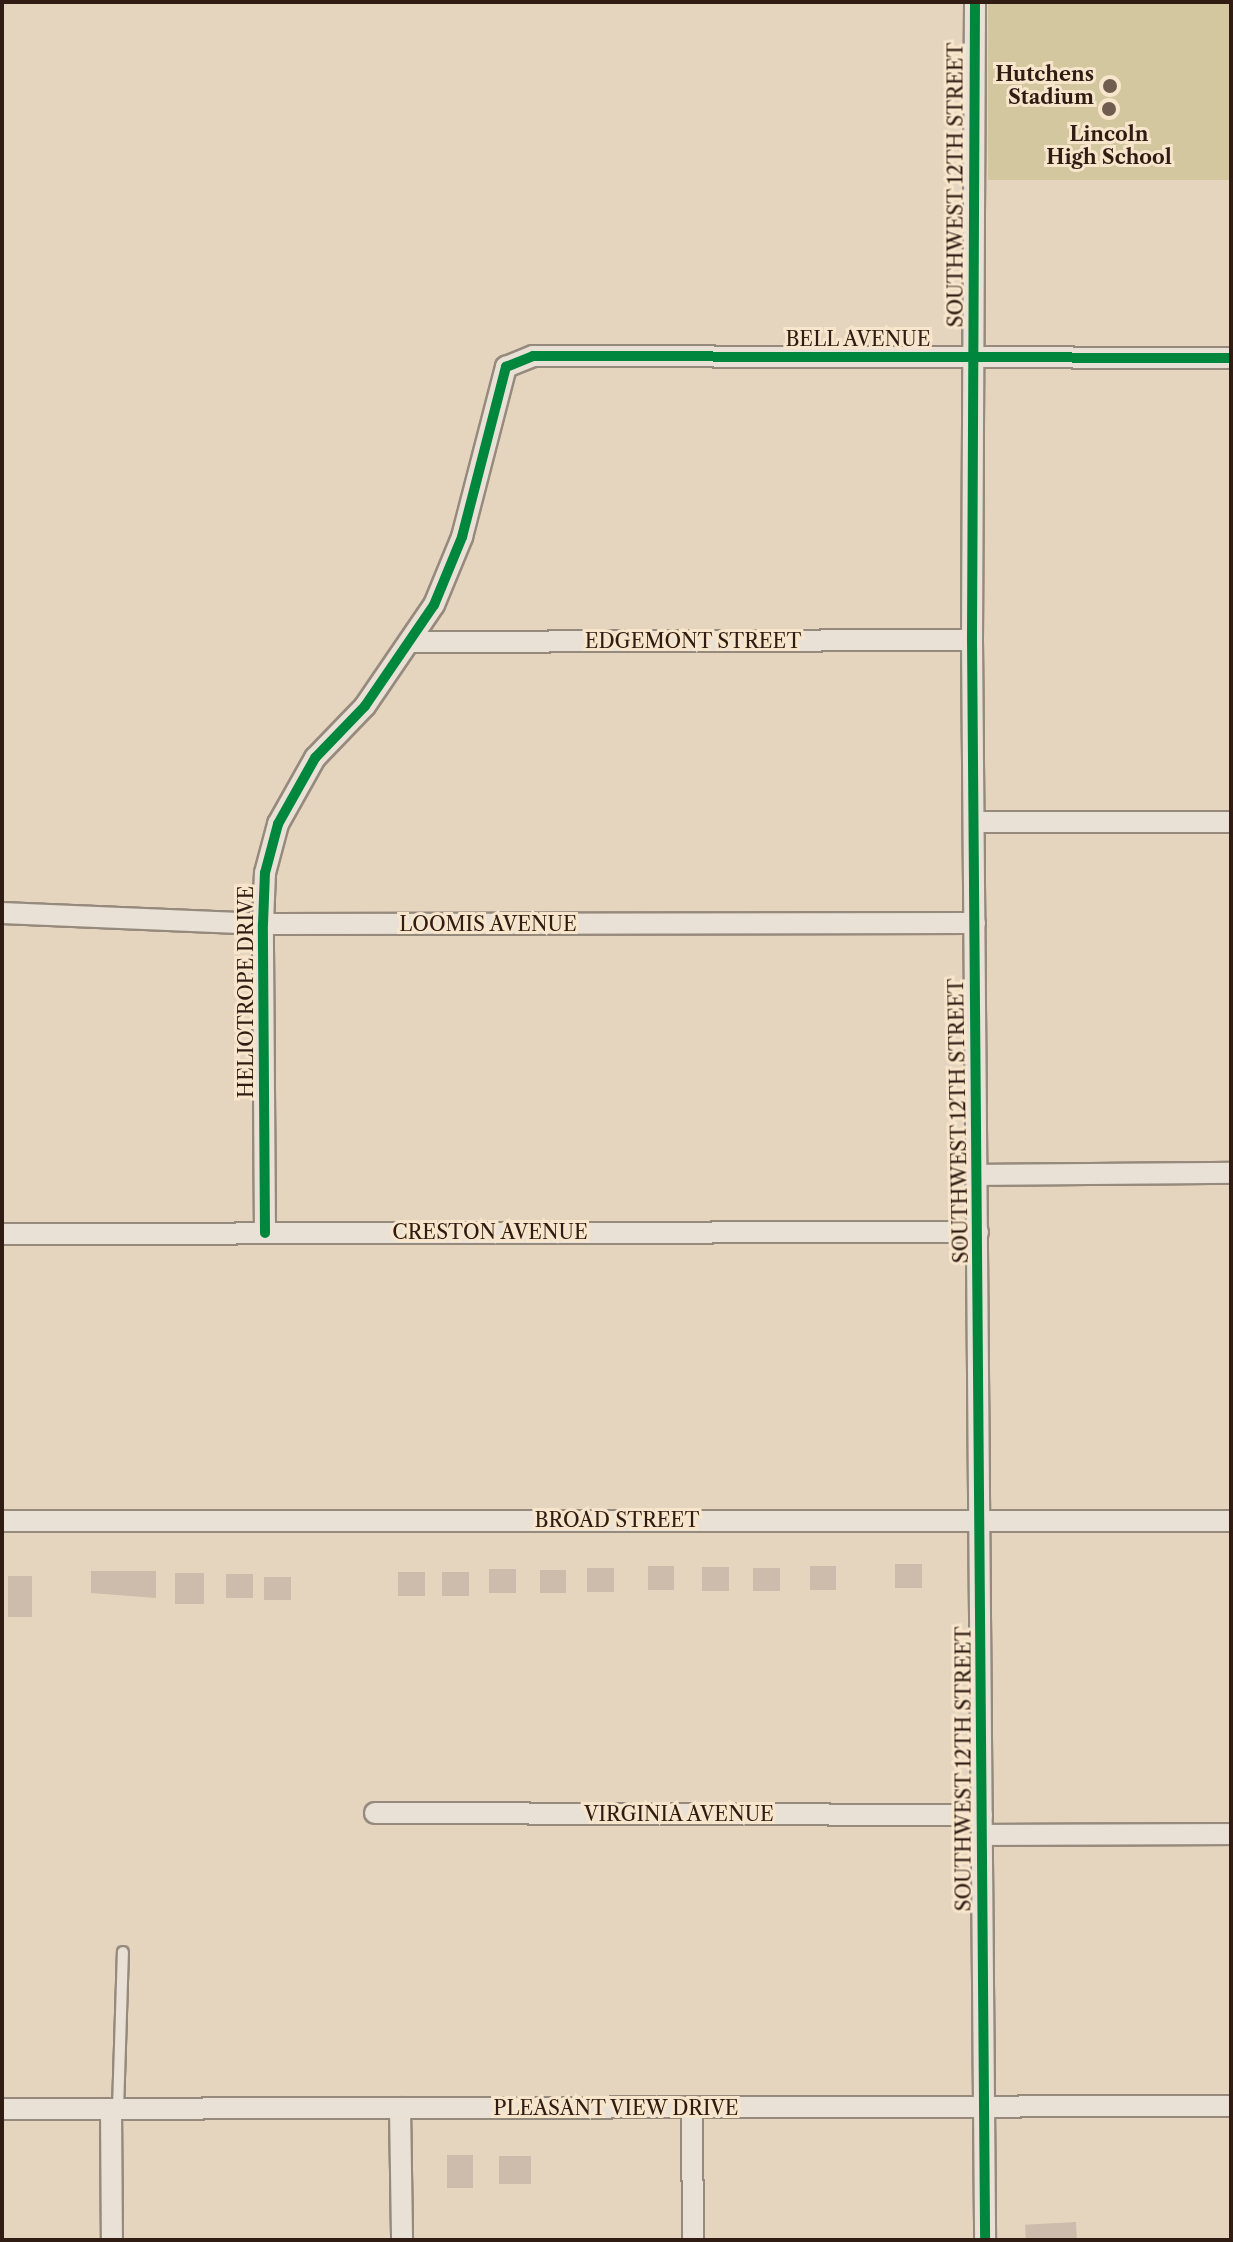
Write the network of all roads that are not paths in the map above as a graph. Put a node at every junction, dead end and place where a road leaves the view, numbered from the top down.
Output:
1 (975, 2) edge
2 (533, 356) joint
3 (973, 357) junction
4 (1231, 358) edge
5 (972, 640) junction
6 (414, 642) junction
7 (974, 822) junction
8 (1231, 822) edge
9 (2, 913) edge
10 (975, 923) junction
11 (263, 924) junction
12 (1231, 1173) edge
13 (978, 1175) junction
14 (978, 1232) junction
15 (265, 1233) junction
16 (2, 1234) edge
17 (981, 1519) junction
18 (2, 1521) edge
19 (1231, 1521) edge
20 (375, 1813) dead end
21 (982, 1825) junction
22 (1231, 1834) edge
23 (123, 1952) dead end
24 (1231, 2106) edge
25 (692, 2107) junction
26 (984, 2107) junction
27 (400, 2108) junction
28 (2, 2109) edge
29 (114, 2109) junction
30 (112, 2240) edge
31 (402, 2240) edge
32 (693, 2240) edge
33 (985, 2240) edge

1 - 3 street, SOUTHWEST 12TH STREET
2 - 3 street, BELL AVENUE
2 - 6 street, HELIOTROPE DRIVE
3 - 4 street, BELL AVENUE
3 - 5 street, SOUTHWEST 12TH STREET
5 - 6 street, EDGEMONT STREET
5 - 7 street, SOUTHWEST 12TH STREET
6 - 11 street, HELIOTROPE DRIVE
7 - 8 street
7 - 10 street, SOUTHWEST 12TH STREET
9 - 11 street, LOOMIS AVENUE
10 - 11 street, LOOMIS AVENUE
10 - 13 street, SOUTHWEST 12TH STREET
11 - 15 street, HELIOTROPE DRIVE
12 - 13 street
13 - 14 street, SOUTHWEST 12TH STREET
14 - 15 street, CRESTON AVENUE
14 - 17 street, SOUTHWEST 12TH STREET
15 - 16 street, CRESTON AVENUE
17 - 18 street, BROAD STREET
17 - 19 street, BROAD STREET
17 - 21 street, SOUTHWEST 12TH STREET
20 - 21 street, VIRGINIA AVENUE
21 - 22 street, VIRGINIA AVENUE
21 - 26 street, SOUTHWEST 12TH STREET
23 - 29 lane
24 - 26 street, PLEASANT VIEW DRIVE
25 - 26 street, PLEASANT VIEW DRIVE
25 - 27 street, PLEASANT VIEW DRIVE
25 - 32 street
26 - 33 street, SOUTHWEST 12TH STREET
27 - 29 street, PLEASANT VIEW DRIVE
27 - 31 street
28 - 29 street, PLEASANT VIEW DRIVE
29 - 30 street

